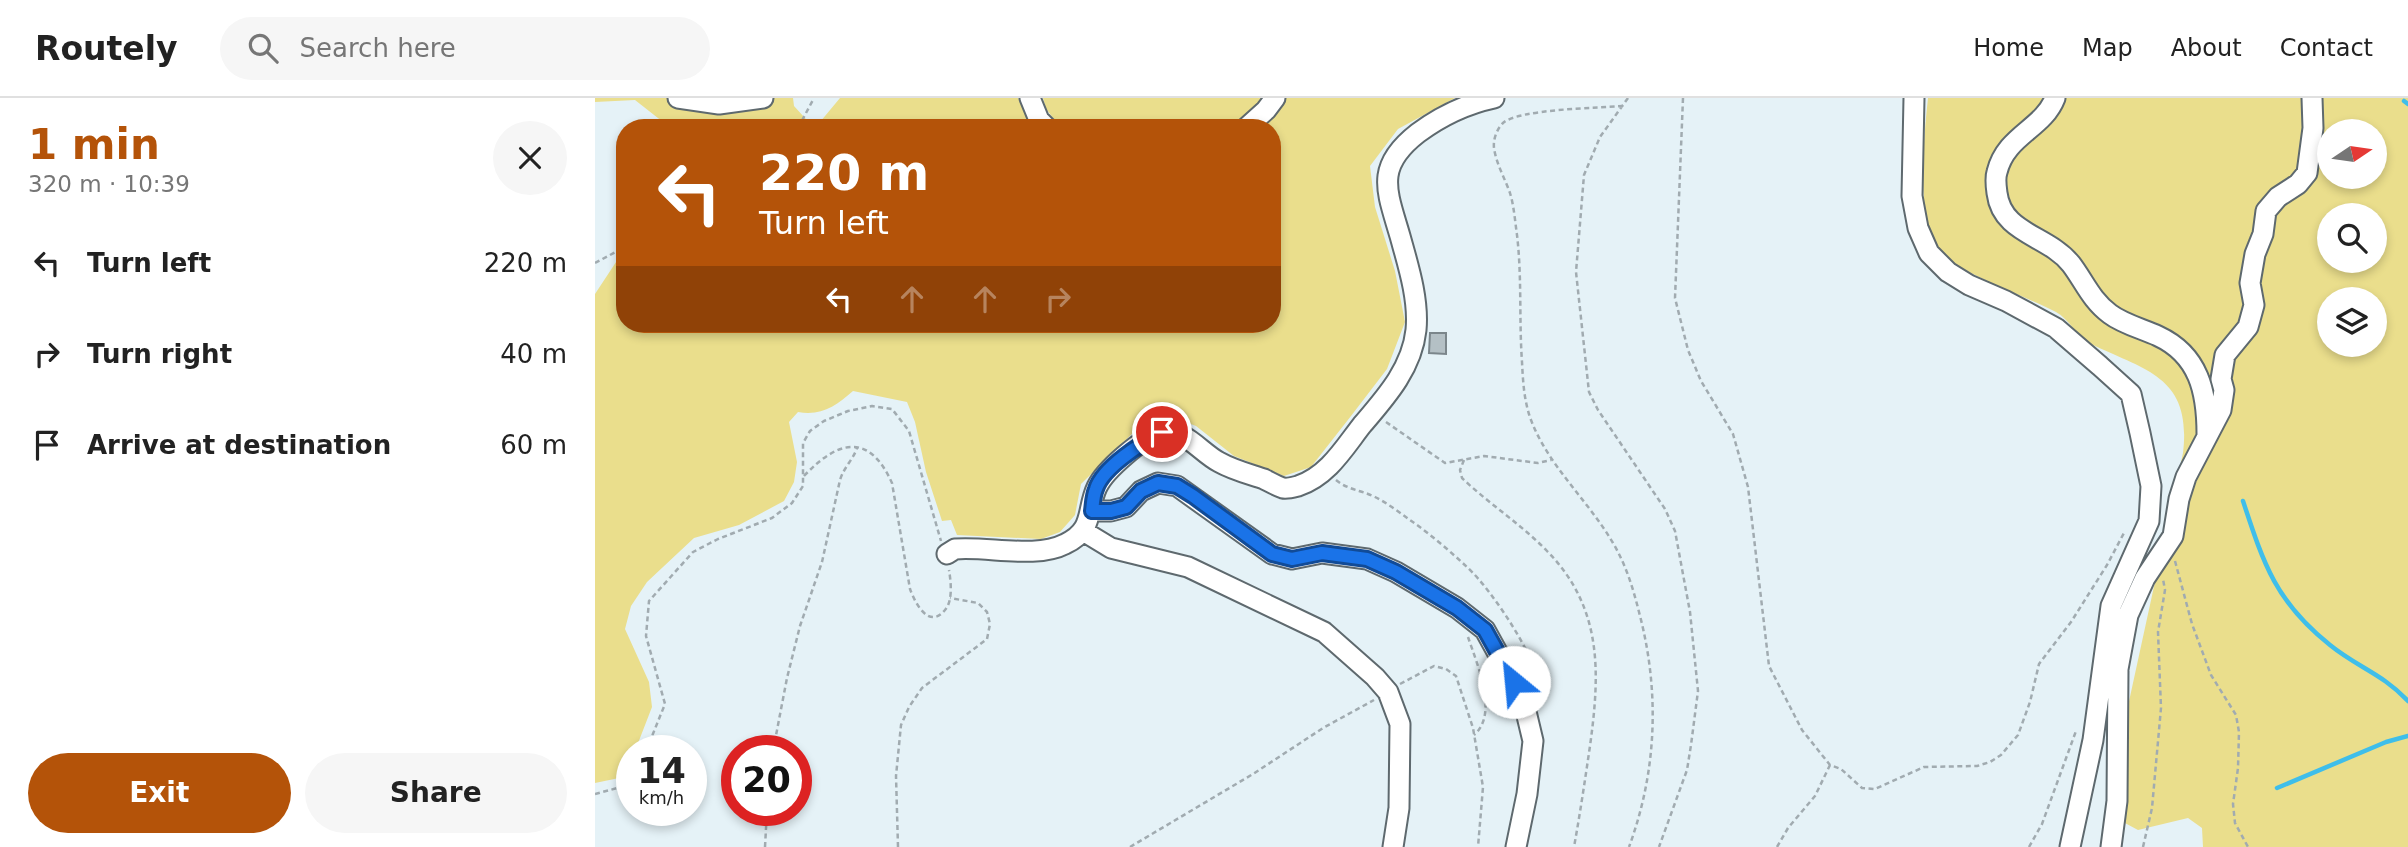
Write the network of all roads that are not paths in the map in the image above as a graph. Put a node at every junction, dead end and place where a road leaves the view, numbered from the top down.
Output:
1 (678, 98) edge
2 (763, 98) edge
3 (1030, 98) edge
4 (1275, 98) edge
5 (1494, 98) edge
6 (1914, 98) edge
7 (2055, 98) edge
8 (2312, 98) edge
9 (1039, 119) edge
10 (1256, 119) edge
11 (2207, 435) junction
12 (1092, 511) junction
13 (1083, 531) junction
14 (947, 554) road end
15 (1393, 847) edge
16 (1516, 847) edge
17 (2070, 847) edge
18 (2111, 847) edge

1 - 2 street
3 - 9 street
4 - 10 street
5 - 12 street
6 - 17 street
7 - 11 street
8 - 11 street
11 - 18 street
12 - 13 street
12 - 16 street
13 - 14 street
13 - 15 street

